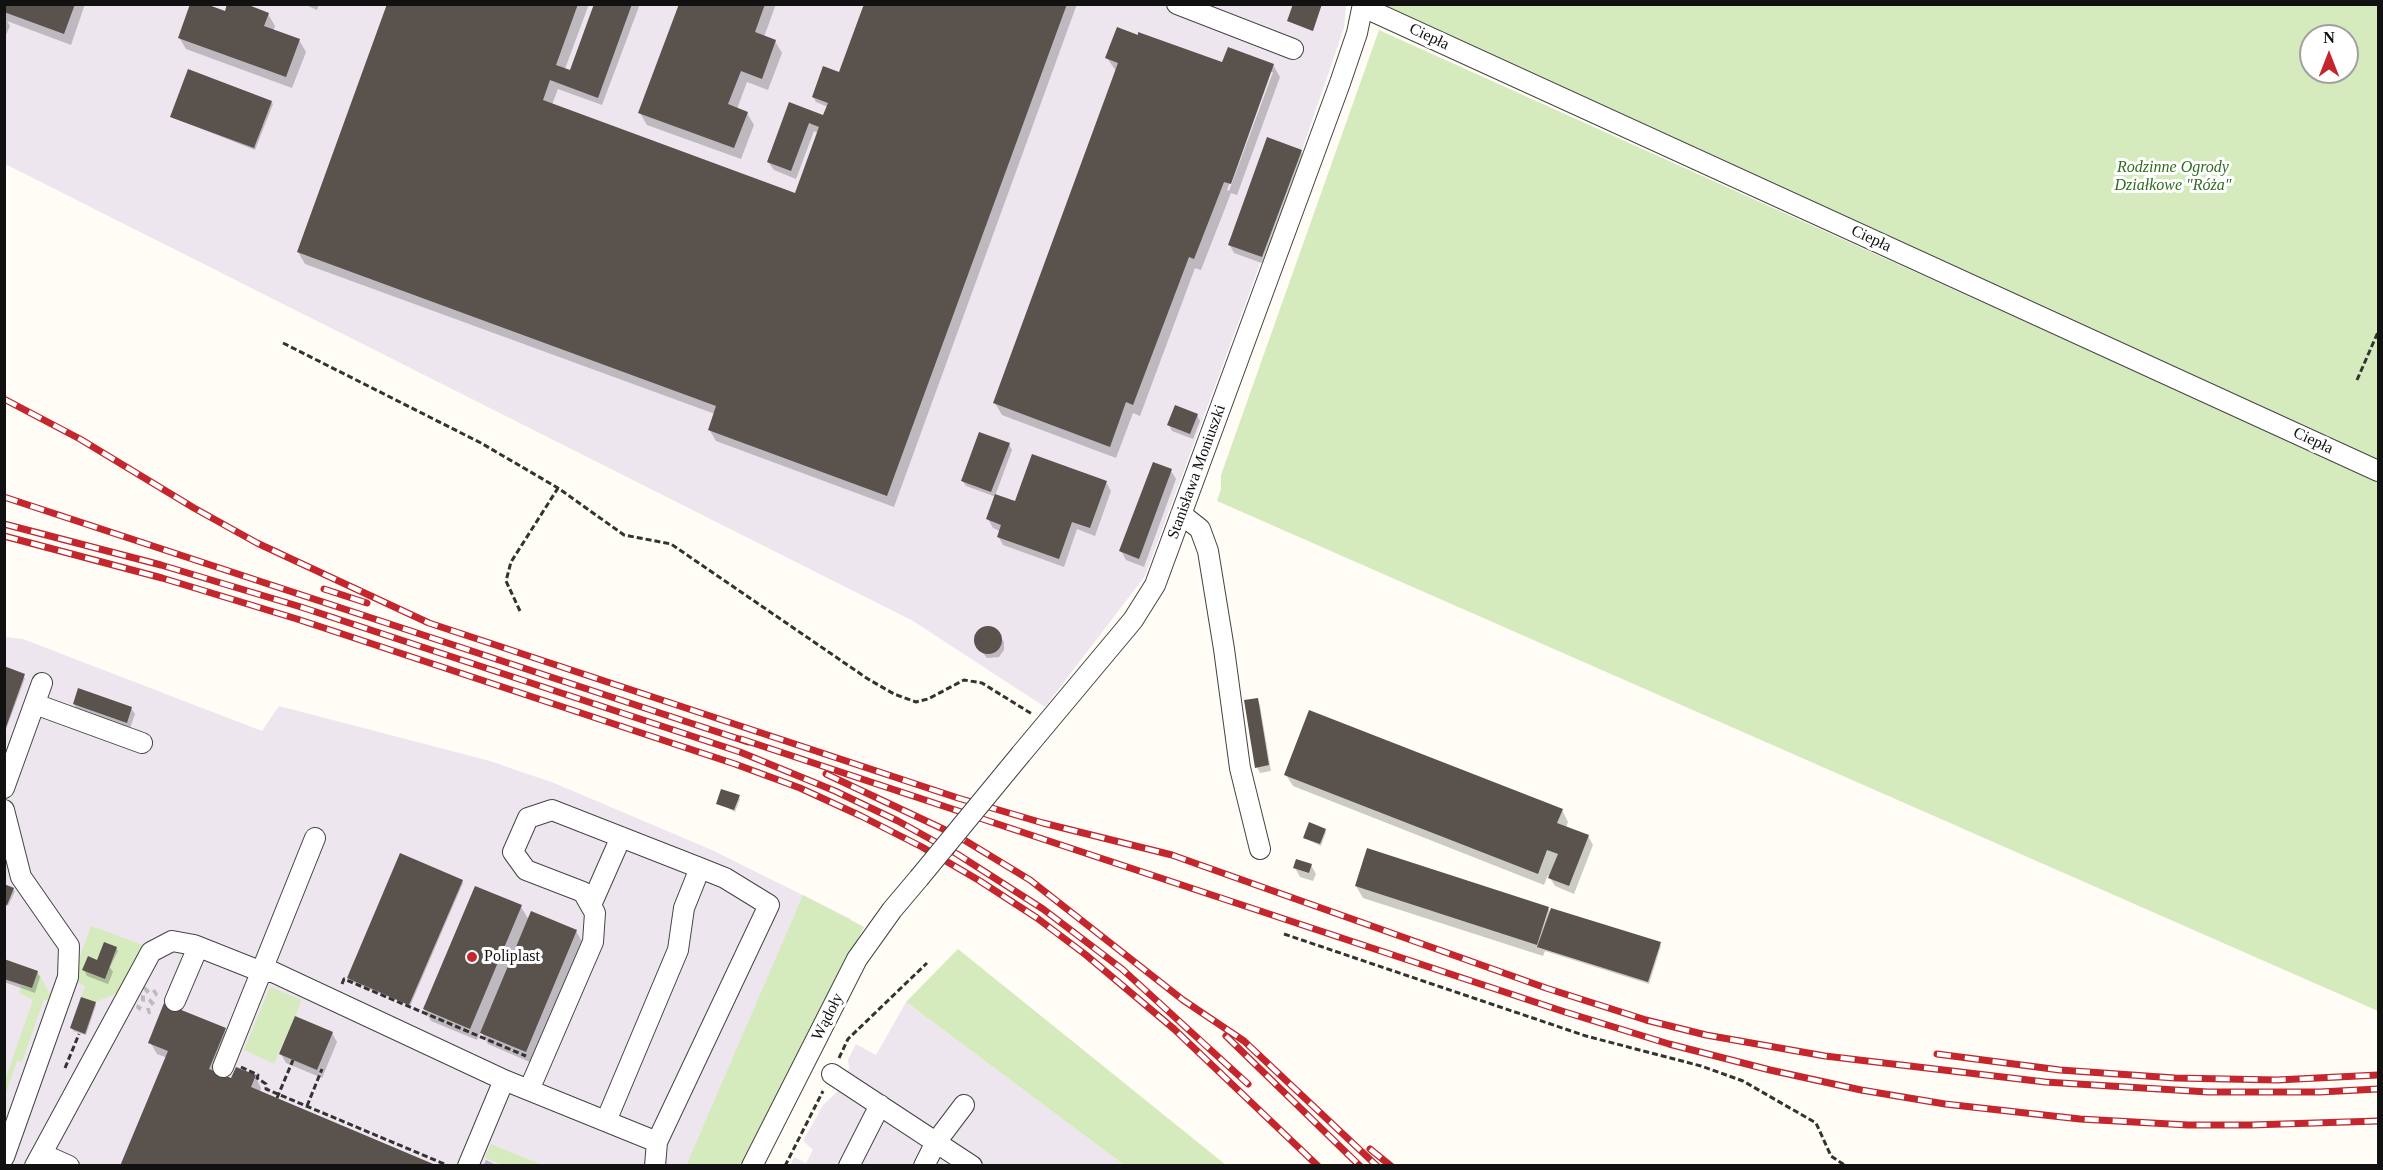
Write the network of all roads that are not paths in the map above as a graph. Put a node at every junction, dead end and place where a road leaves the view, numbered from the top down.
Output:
1 (1177, 4) edge
2 (1363, 6) edge
3 (1293, 49) dead end
4 (2379, 471) edge
5 (1181, 514) junction
6 (42, 683) dead end
7 (35, 704) junction
8 (142, 743) dead end
9 (4, 788) edge
10 (4, 810) edge
11 (621, 837) junction
12 (315, 838) dead end
13 (1260, 849) dead end
14 (700, 867) junction
15 (919, 878) joint
16 (591, 906) junction
17 (198, 947) junction
18 (262, 972) junction
19 (175, 1001) dead end
20 (229, 1065) road end
21 (832, 1074) road end
22 (504, 1080) junction
23 (529, 1090) junction
24 (880, 1105) junction
25 (964, 1105) dead end
26 (606, 1121) junction
27 (657, 1142) junction
28 (936, 1142) junction
29 (4, 1157) edge
30 (39, 1160) edge
31 (69, 1166) edge
32 (468, 1166) edge
33 (654, 1166) edge
34 (752, 1166) edge
35 (849, 1166) edge
36 (924, 1166) edge
37 (972, 1166) edge

1 - 3 street
2 - 4 street, Ciepła
2 - 5 street, Stanisława Moniuszki
5 - 13 street
5 - 15 street, Stanisława Moniuszki, bridge
6 - 7 street
7 - 8 street
7 - 9 street
10 - 29 street
11 - 14 street
11 - 16 street
11 - 16 street
12 - 18 street
14 - 26 street
14 - 27 street
15 - 34 street, Wądoły
16 - 23 street
17 - 18 street
17 - 19 street
17 - 30 street
18 - 20 street
18 - 22 street
21 - 24 street
22 - 23 street
22 - 32 street
23 - 26 street
24 - 28 street
24 - 35 street
25 - 28 street
26 - 27 street
27 - 33 street
28 - 36 street
28 - 37 street
30 - 31 street

